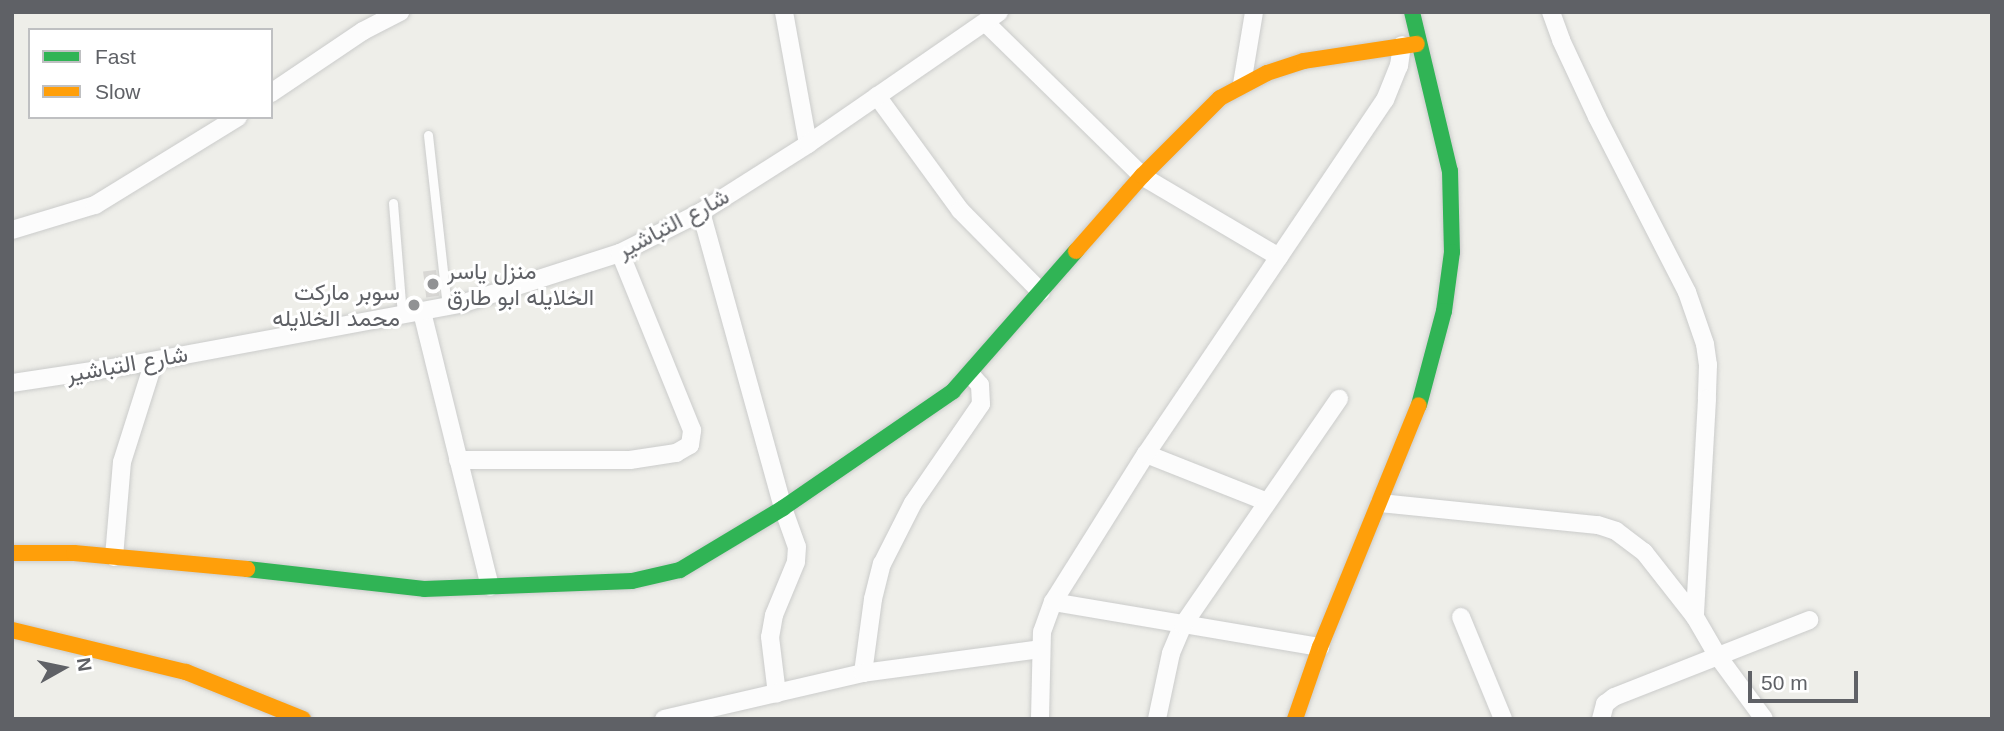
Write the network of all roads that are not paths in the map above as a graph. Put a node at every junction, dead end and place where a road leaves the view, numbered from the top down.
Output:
1 (400, 12) edge
2 (784, 12) edge
3 (1254, 12) edge
4 (1412, 12) edge
5 (1551, 12) edge
6 (992, 18) edge
7 (1409, 45) junction
8 (1242, 84) junction
9 (273, 92) edge
10 (877, 96) junction
11 (235, 119) edge
12 (428, 135) dead end
13 (808, 144) junction
14 (1142, 176) junction
15 (393, 203) dead end
16 (701, 212) junction
17 (12, 230) edge
18 (620, 253) junction
19 (1279, 257) junction
20 (1041, 292) junction
21 (447, 307) junction
22 (422, 312) junction
23 (402, 316) junction
24 (154, 360) junction
25 (970, 374) junction
26 (12, 383) edge
27 (1339, 399) dead end
28 (1146, 454) junction
29 (458, 460) junction
30 (1267, 502) junction
31 (1380, 503) junction
32 (783, 508) junction
33 (12, 553) edge
34 (114, 557) junction
35 (490, 587) junction
36 (1053, 602) junction
37 (1461, 617) dead end
38 (1695, 617) junction
39 (1809, 620) dead end
40 (1183, 625) junction
41 (12, 629) edge
42 (1320, 647) junction
43 (1040, 649) junction
44 (1717, 655) junction
45 (863, 673) junction
46 (777, 694) junction
47 (723, 712) edge
48 (303, 719) edge
49 (664, 719) edge
50 (1040, 719) edge
51 (1157, 719) edge
52 (1295, 719) edge
53 (1503, 719) edge
54 (1601, 719) edge
55 (1764, 719) edge

1 - 9 street
2 - 13 street
3 - 8 street
4 - 7 street
5 - 38 street
6 - 10 street, شارع التباشير
6 - 14 street
7 - 8 street
7 - 19 street
7 - 31 street
8 - 14 street
10 - 13 street, شارع التباشير
10 - 20 street
11 - 17 street
12 - 21 lane
13 - 16 street, شارع التباشير
14 - 19 street
14 - 20 street
15 - 23 lane
16 - 18 street, شارع التباشير
16 - 32 street
18 - 21 street, شارع التباشير
18 - 29 street
19 - 28 street
20 - 25 street
21 - 22 street, شارع التباشير
22 - 23 street, شارع التباشير
22 - 29 street
23 - 24 street, شارع التباشير
24 - 26 street, شارع التباشير
24 - 34 street
25 - 32 street
25 - 45 street
27 - 30 street
28 - 30 street
28 - 36 street
29 - 35 street
30 - 40 street
31 - 38 street
31 - 42 street
32 - 35 street
32 - 46 street
33 - 34 street
34 - 35 street
36 - 40 street
36 - 43 street
37 - 53 street
38 - 44 street
39 - 44 street
40 - 42 street
40 - 51 street
41 - 48 street
42 - 52 street
43 - 45 street
43 - 50 street
44 - 54 street
44 - 55 street
45 - 46 street
46 - 47 street
47 - 49 street

